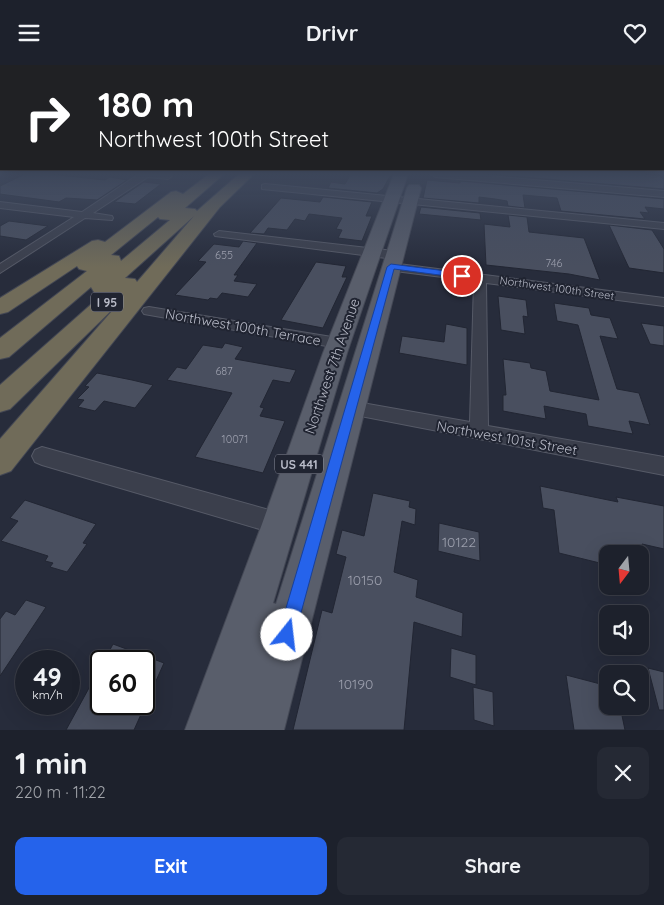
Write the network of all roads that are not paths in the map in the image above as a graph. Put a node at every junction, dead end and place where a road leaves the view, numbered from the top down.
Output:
1 (0, 205) edge
2 (99, 205) edge
3 (162, 205) edge
4 (164, 205) edge
5 (179, 205) edge
6 (197, 205) edge
7 (213, 205) edge
8 (213, 205) edge
9 (398, 205) edge
10 (506, 205) edge
11 (84, 215) junction
12 (108, 218) dead end
13 (664, 226) edge
14 (219, 234) dead end
15 (385, 258) junction
16 (0, 269) edge
17 (480, 278) junction
18 (664, 302) edge
19 (0, 307) edge
20 (352, 307) junction
21 (149, 311) dead end
22 (0, 332) edge
23 (338, 343) junction
24 (0, 351) edge
25 (0, 376) edge
26 (0, 401) edge
27 (351, 408) junction
28 (479, 433) junction
29 (42, 456) dead end
30 (0, 461) edge
31 (664, 466) edge
32 (280, 524) junction
33 (209, 730) edge
34 (243, 730) edge
35 (260, 730) edge

1 - 11 street
2 - 11 street
3 - 19 highway
4 - 22 highway
5 - 24 highway
6 - 25 highway
7 - 26 highway, I 95
8 - 30 highway
9 - 15 main road, Northwest 7th Avenue / US 441
10 - 13 street
11 - 12 street
11 - 16 street
14 - 15 street, Northwest 100th Street
15 - 17 street, Northwest 100th Street
15 - 20 main road, Northwest 7th Avenue / US 441
15 - 27 main road, Northwest 7th Avenue / US 441
17 - 18 street, Northwest 100th Street
17 - 28 street
20 - 23 main road, Northwest 7th Avenue / US 441
20 - 27 main road
21 - 23 street, Northwest 100th Terrace
23 - 32 main road, Northwest 7th Avenue / US 441
27 - 28 street, Northwest 101st Street
27 - 35 main road, Northwest 7th Avenue / US 441
28 - 31 street, Northwest 101st Street
29 - 32 street
32 - 33 main road, Northwest 7th Avenue / US 441
32 - 34 main road

